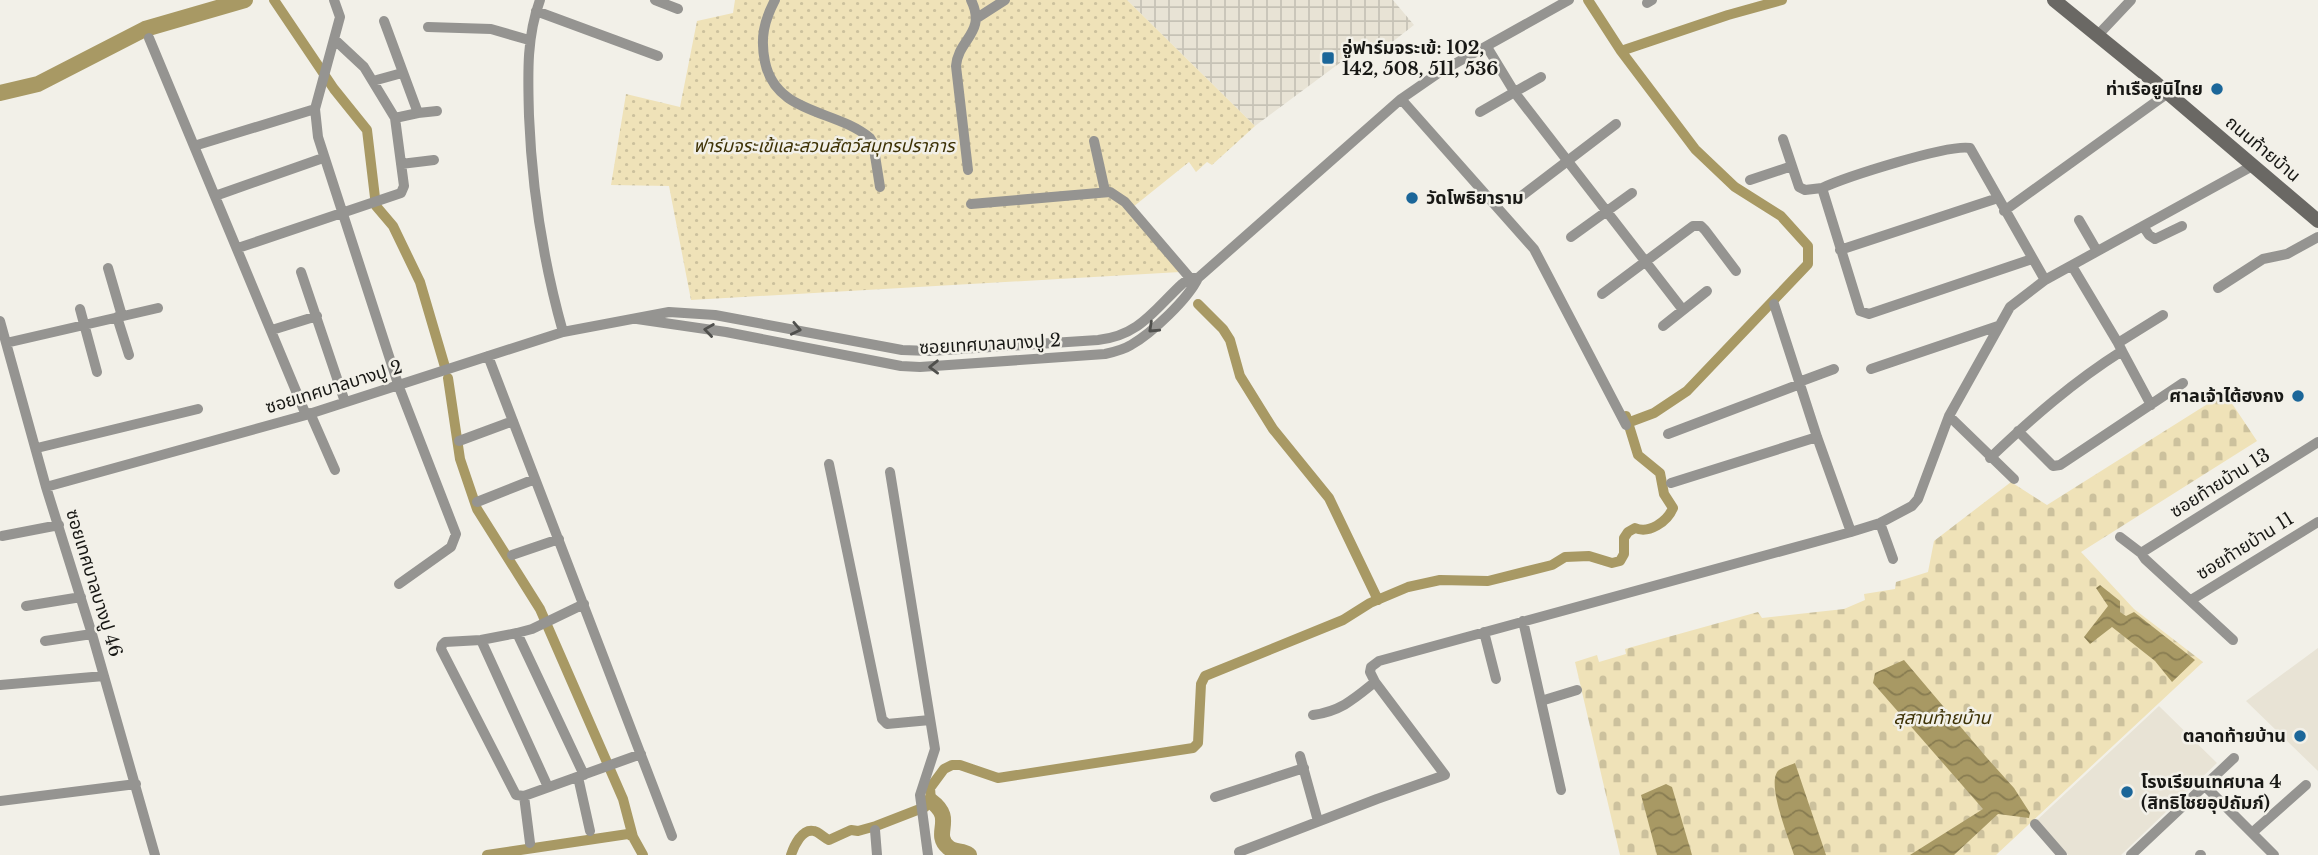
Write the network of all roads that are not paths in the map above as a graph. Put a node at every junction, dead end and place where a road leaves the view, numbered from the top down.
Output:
1 (334, 0) edge
2 (655, 0) edge
3 (775, 0) edge
4 (971, 0) edge
5 (1005, 0) edge
6 (1569, 0) edge
7 (2054, 0) edge
8 (2131, 0) edge
9 (538, 6) edge
10 (678, 9) dead end
11 (977, 18) junction
12 (384, 21) dead end
13 (428, 27) dead end
14 (2097, 36) junction
15 (149, 38) dead end
16 (334, 39) junction
17 (529, 40) junction
18 (1487, 47) junction
19 (659, 56) dead end
20 (402, 73) junction
21 (1541, 77) dead end
22 (373, 81) junction
23 (1515, 93) junction
24 (2168, 93) junction
25 (1401, 99) junction
26 (315, 108) junction
27 (437, 111) dead end
28 (1480, 112) dead end
29 (418, 113) junction
30 (395, 118) junction
31 (1616, 124) dead end
32 (1783, 139) dead end
33 (1094, 141) dead end
34 (194, 146) junction
35 (323, 158) junction
36 (434, 160) dead end
37 (1569, 161) junction
38 (401, 164) junction
39 (2254, 165) junction
40 (1792, 166) junction
41 (968, 170) dead end
42 (1750, 180) dead end
43 (880, 187) dead end
44 (1822, 187) junction
45 (1105, 191) junction
46 (1632, 194) dead end
47 (215, 196) junction
48 (1997, 198) junction
49 (1515, 201) dead end
50 (971, 204) dead end
51 (1607, 210) junction
52 (342, 211) junction
53 (2004, 211) junction
54 (2079, 220) dead end
55 (2318, 221) edge
56 (2143, 226) junction
57 (2182, 226) dead end
58 (1571, 237) dead end
59 (2318, 237) edge
60 (238, 248) junction
61 (1840, 250) junction
62 (2097, 251) junction
63 (2032, 259) junction
64 (1646, 262) junction
65 (2072, 266) junction
66 (108, 268) dead end
67 (1736, 271) dead end
68 (301, 272) dead end
69 (1194, 278) junction
70 (2045, 281) junction
71 (2218, 288) dead end
72 (1707, 291) dead end
73 (1602, 294) dead end
74 (1774, 304) dead end
75 (158, 308) dead end
76 (80, 309) dead end
77 (1683, 310) junction
78 (2163, 315) dead end
79 (317, 316) junction
80 (120, 317) junction
81 (631, 317) junction
82 (0, 321) edge
83 (83, 325) junction
84 (1663, 326) dead end
85 (1998, 326) junction
86 (272, 330) junction
87 (564, 332) junction
88 (6, 343) junction
89 (2120, 347) junction
90 (130, 355) dead end
91 (488, 356) junction
92 (1834, 369) dead end
93 (1871, 369) dead end
94 (96, 372) dead end
95 (1800, 383) junction
96 (2183, 383) dead end
97 (399, 387) junction
98 (345, 402) junction
99 (2151, 405) junction
100 (198, 410) dead end
101 (308, 414) junction
102 (1949, 416) junction
103 (513, 421) junction
104 (1626, 425) dead end
105 (2018, 431) junction
106 (1668, 434) dead end
107 (1817, 437) junction
108 (459, 440) dead end
109 (2318, 442) edge
110 (37, 448) junction
111 (1990, 458) junction
112 (830, 464) dead end
113 (335, 470) dead end
114 (890, 472) dead end
115 (535, 478) junction
116 (2014, 480) dead end
117 (1671, 484) dead end
118 (46, 487) junction
119 (477, 502) dead end
120 (2318, 522) edge
121 (1880, 523) junction
122 (59, 525) junction
123 (1851, 532) junction
124 (2, 536) edge
125 (2120, 537) dead end
126 (559, 539) junction
127 (2141, 553) junction
128 (512, 555) dead end
129 (1893, 559) dead end
130 (399, 584) dead end
131 (80, 597) junction
132 (2191, 600) junction
133 (584, 604) junction
134 (26, 606) dead end
135 (1524, 621) junction
136 (1484, 632) junction
137 (517, 633) junction
138 (92, 634) junction
139 (481, 640) junction
140 (2233, 640) dead end
141 (45, 641) dead end
142 (104, 677) junction
143 (1496, 679) dead end
144 (1375, 682) junction
145 (0, 685) edge
146 (1577, 690) dead end
147 (1541, 701) junction
148 (1313, 715) dead end
149 (930, 720) junction
150 (641, 754) junction
151 (1300, 756) dead end
152 (2234, 758) dead end
153 (1304, 768) junction
154 (581, 776) junction
155 (136, 784) junction
156 (2306, 785) dead end
157 (2206, 787) junction
158 (548, 788) junction
159 (1561, 790) dead end
160 (524, 796) junction
161 (1215, 796) dead end
162 (0, 801) edge
163 (1318, 821) junction
164 (2035, 824) dead end
165 (875, 830) dead end
166 (590, 831) dead end
167 (2253, 832) junction
168 (672, 836) dead end
169 (530, 843) dead end
170 (1238, 852) dead end
171 (155, 855) edge
172 (877, 855) edge
173 (928, 855) edge
174 (2062, 855) edge
175 (2131, 855) edge
176 (2274, 855) edge

1 - 16 street
2 - 10 street
3 - 43 street
4 - 11 street
5 - 11 street
6 - 18 street, ซอยเทศบาลบางปู 2
7 - 14 street, ถนนท้ายบ้าน
8 - 14 street
9 - 17 street
9 - 19 street
11 - 41 street
12 - 20 street
13 - 17 street
14 - 24 street, ถนนท้ายบ้าน
15 - 34 street
16 - 22 street
16 - 26 street
17 - 87 street
18 - 23 street
18 - 25 street, ซอยเทศบาลบางปู 2
20 - 22 street
20 - 29 street
21 - 23 street
22 - 30 street
23 - 28 street
23 - 37 street
24 - 39 street, ถนนท้ายบ้าน
24 - 53 street
25 - 69 street, ซอยเทศบาลบางปู 2
25 - 104 street
26 - 34 street
26 - 35 street
27 - 29 street
29 - 30 street
30 - 38 street
31 - 37 street
32 - 40 street
33 - 45 street
34 - 47 street
35 - 47 street
35 - 52 street
36 - 38 street
37 - 49 street
37 - 51 street
38 - 52 street
39 - 55 street, ถนนท้ายบ้าน
39 - 56 street
40 - 42 street
40 - 44 street
44 - 48 street
44 - 61 street
45 - 50 street
45 - 69 street
46 - 51 street
47 - 60 street
48 - 53 street
48 - 61 street
51 - 58 street
51 - 64 street
52 - 60 street
52 - 97 street
53 - 63 street
54 - 62 street
56 - 57 street
56 - 62 street
59 - 71 street
60 - 86 street
61 - 63 street
62 - 65 street
63 - 70 street
64 - 67 street
64 - 73 street
64 - 77 street
65 - 70 street
65 - 89 street
66 - 80 street
68 - 79 street
81 -> 69 street, ซอยเทศบาลบางปู 2
69 -> 81 street, ซอยเทศบาลบางปู 2
70 - 85 street
72 - 77 street
74 - 95 street
75 - 80 street
76 - 83 street
77 - 84 street
78 - 89 street
79 - 86 street
79 - 98 street
80 - 83 street
80 - 90 street
81 - 87 street, ซอยเทศบาลบางปู 2
82 - 88 street, ซอยเทศบาลบางปู 46
83 - 88 street
83 - 94 street
85 - 93 street
85 - 102 street
86 - 101 street
87 - 91 street, ซอยเทศบาลบางปู 2
88 - 110 street, ซอยเทศบาลบางปู 46
89 - 99 street
89 - 105 street
91 - 97 street, ซอยเทศบาลบางปู 2
91 - 103 street
92 - 95 street
95 - 106 street
95 - 107 street
96 - 99 street
97 - 98 street, ซอยเทศบาลบางปู 2
97 - 130 street
98 - 101 street, ซอยเทศบาลบางปู 2
99 - 105 street
100 - 110 street
101 - 113 street
101 - 118 street, ซอยเทศบาลบางปู 2
102 - 111 street
102 - 121 street
103 - 108 street
103 - 115 street
105 - 111 street
107 - 117 street
107 - 123 street
109 - 127 street, ซอยท้ายบ้าน 13
110 - 118 street, ซอยเทศบาลบางปู 46
111 - 116 street
112 - 149 street
114 - 149 street
115 - 119 street
115 - 126 street
118 - 122 street, ซอยเทศบาลบางปู 46
120 - 132 street, ซอยท้ายบ้าน 11
121 - 123 street
121 - 129 street
122 - 124 street
122 - 131 street, ซอยเทศบาลบางปู 46
123 - 135 street
125 - 127 street
126 - 128 street
126 - 133 street
127 - 132 street
131 - 134 street
131 - 138 street, ซอยเทศบาลบางปู 46
132 - 140 street
133 - 137 street
133 - 150 street
135 - 136 street
135 - 147 street
136 - 143 street
136 - 144 street
137 - 139 street
137 - 154 street
138 - 141 street
138 - 142 street, ซอยเทศบาลบางปู 46
139 - 158 street
139 - 160 street
142 - 145 street
142 - 155 street, ซอยเทศบาลบางปู 46
144 - 148 street
144 - 163 street
146 - 147 street
147 - 159 street
149 - 173 street
150 - 154 street
150 - 168 street
151 - 153 street
152 - 157 street
153 - 161 street
153 - 163 street
154 - 158 street
154 - 166 street
155 - 162 street
155 - 171 street, ซอยเทศบาลบางปู 46
156 - 167 street
157 - 167 street
157 - 175 street
158 - 160 street
160 - 169 street
163 - 170 street
164 - 174 street
165 - 172 street
167 - 176 street

